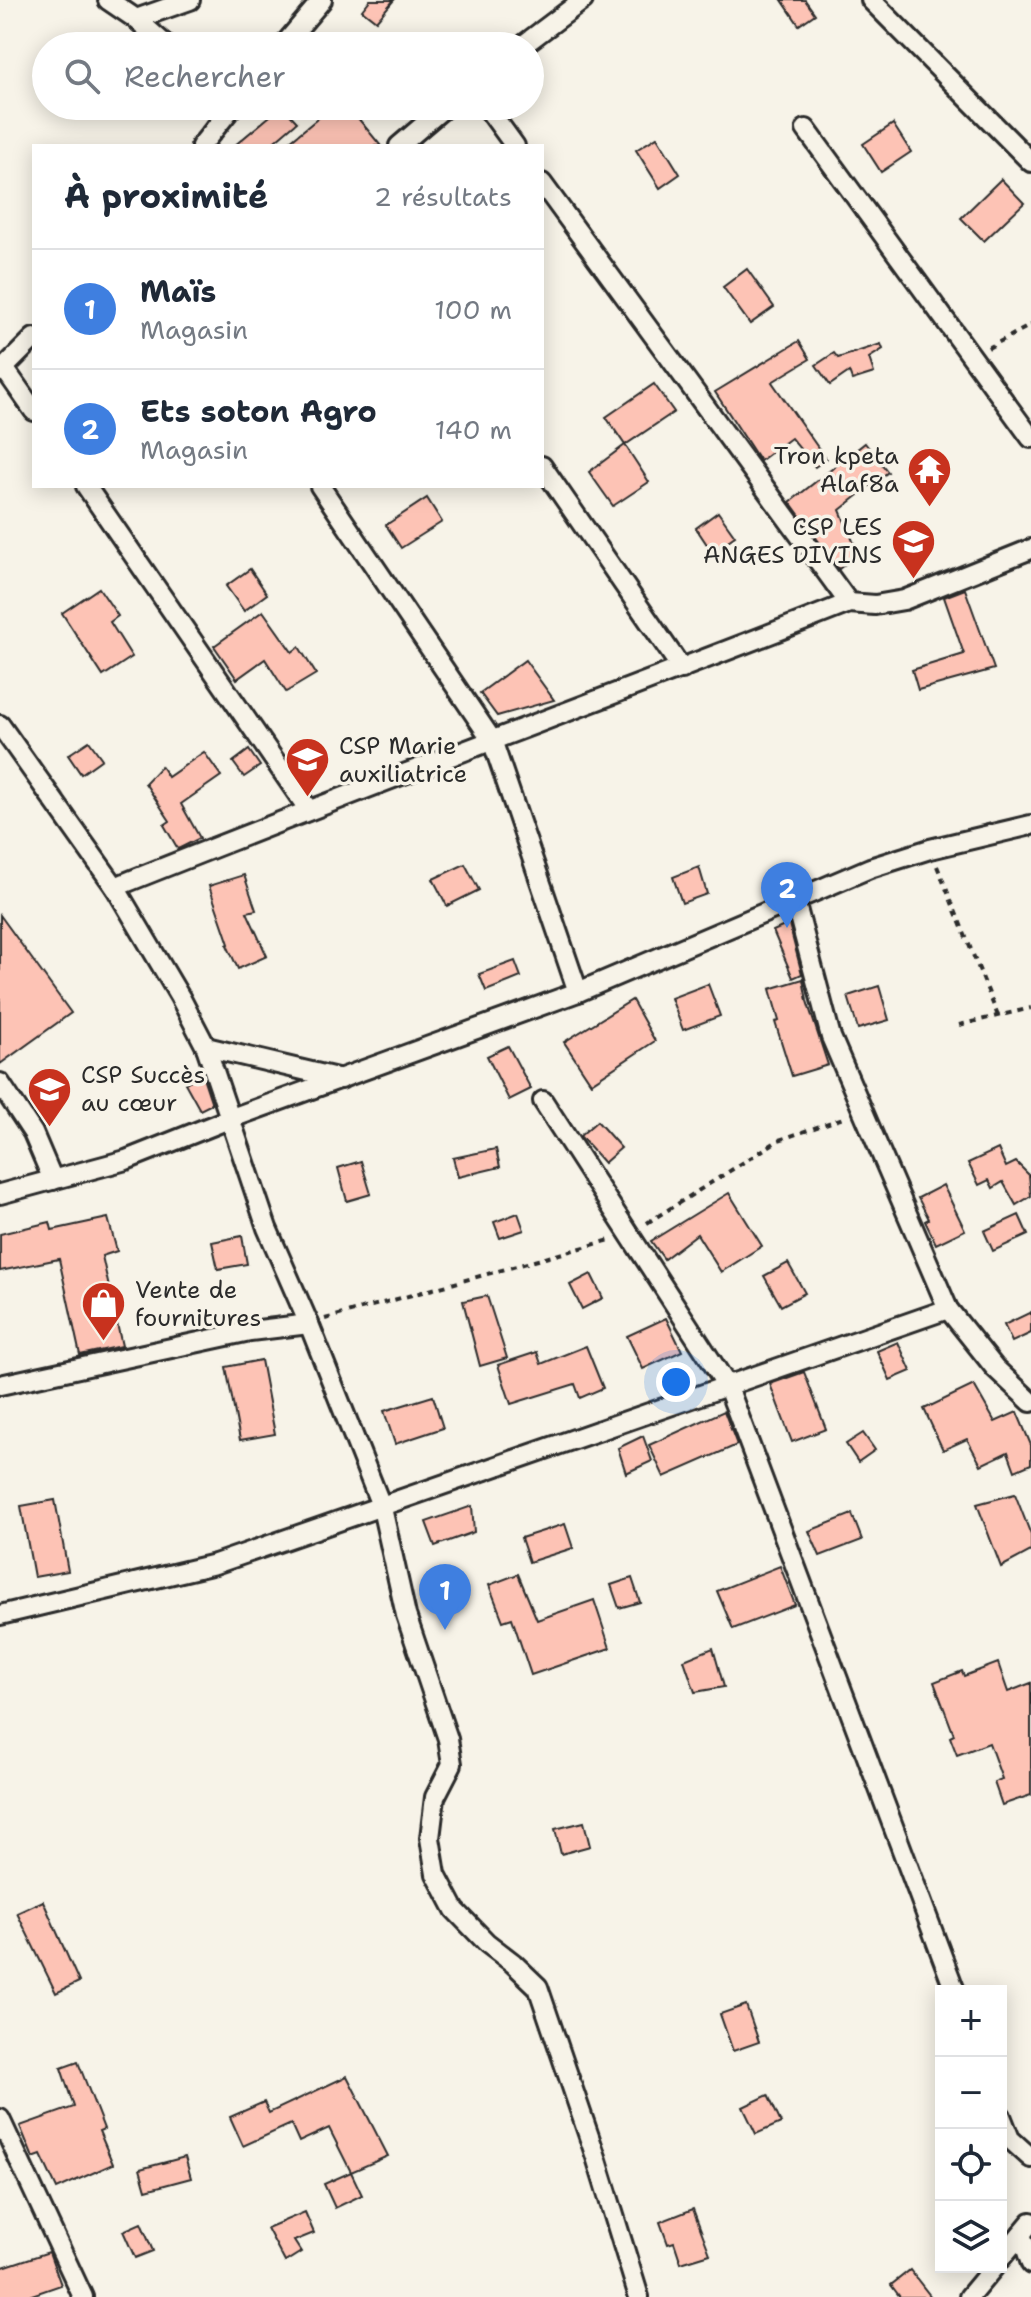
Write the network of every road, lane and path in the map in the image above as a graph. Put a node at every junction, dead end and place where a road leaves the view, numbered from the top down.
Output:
1 (108, 0) edge
2 (190, 0) edge
3 (322, 0) edge
4 (583, 0) edge
5 (871, 0) edge
6 (136, 19) junction
7 (151, 32) edge
8 (295, 32) edge
9 (541, 32) edge
10 (222, 120) edge
11 (430, 120) edge
12 (496, 120) edge
13 (806, 129) dead end
14 (203, 144) edge
15 (401, 144) edge
16 (514, 144) edge
17 (1031, 162) edge
18 (544, 186) edge
19 (1031, 325) edge
20 (32, 340) edge
21 (972, 357) junction
22 (2, 370) edge
23 (32, 408) edge
24 (1031, 438) edge
25 (544, 469) edge
26 (87, 488) edge
27 (321, 488) edge
28 (1031, 549) edge
29 (849, 603) junction
30 (682, 669) junction
31 (0, 725) edge
32 (492, 740) junction
33 (308, 809) junction
34 (1031, 825) edge
35 (930, 849) junction
36 (115, 887) junction
37 (795, 901) junction
38 (578, 992) junction
39 (1031, 1008) edge
40 (998, 1016) junction
41 (959, 1025) dead end
42 (206, 1047) junction
43 (341, 1079) junction
44 (0, 1083) edge
45 (543, 1101) dead end
46 (863, 1111) junction
47 (229, 1119) junction
48 (53, 1180) junction
49 (0, 1194) edge
50 (629, 1234) junction
51 (948, 1309) junction
52 (309, 1324) junction
53 (0, 1385) edge
54 (728, 1387) junction
55 (1031, 1402) edge
56 (382, 1508) junction
57 (0, 1615) edge
58 (953, 1985) edge
59 (0, 2119) edge
60 (1006, 2129) edge
61 (1031, 2158) edge
62 (1026, 2228) edge
63 (1007, 2251) edge
64 (1031, 2264) edge
65 (989, 2273) edge
66 (83, 2297) edge
67 (639, 2297) edge
68 (969, 2297) edge

1 - 6 street
2 - 6 street
3 - 8 street
4 - 9 street
5 - 17 street
6 - 7 street
10 - 14 street
11 - 15 street
12 - 16 street
13 - 21 street
18 - 29 street
19 - 21 path
20 - 22 street
21 - 24 street
22 - 23 street
25 - 30 street
26 - 33 street
27 - 32 street
28 - 29 street
29 - 30 street
30 - 32 street
31 - 36 street
32 - 33 street
32 - 38 street
33 - 36 street
34 - 35 street
35 - 37 street
35 - 40 path
36 - 42 street
37 - 38 street
37 - 46 street
38 - 43 street
39 - 40 path
40 - 41 path
42 - 43 street
42 - 47 street
43 - 47 street
44 - 48 street
45 - 50 street
46 - 50 path
46 - 51 street
47 - 48 street
47 - 52 street
48 - 49 street
50 - 52 path
50 - 54 street
51 - 54 street
51 - 55 street
52 - 53 street
52 - 56 street
54 - 56 street
54 - 58 street
56 - 57 street
56 - 67 street
59 - 66 street
60 - 61 street
62 - 63 street
62 - 64 street
65 - 68 street

